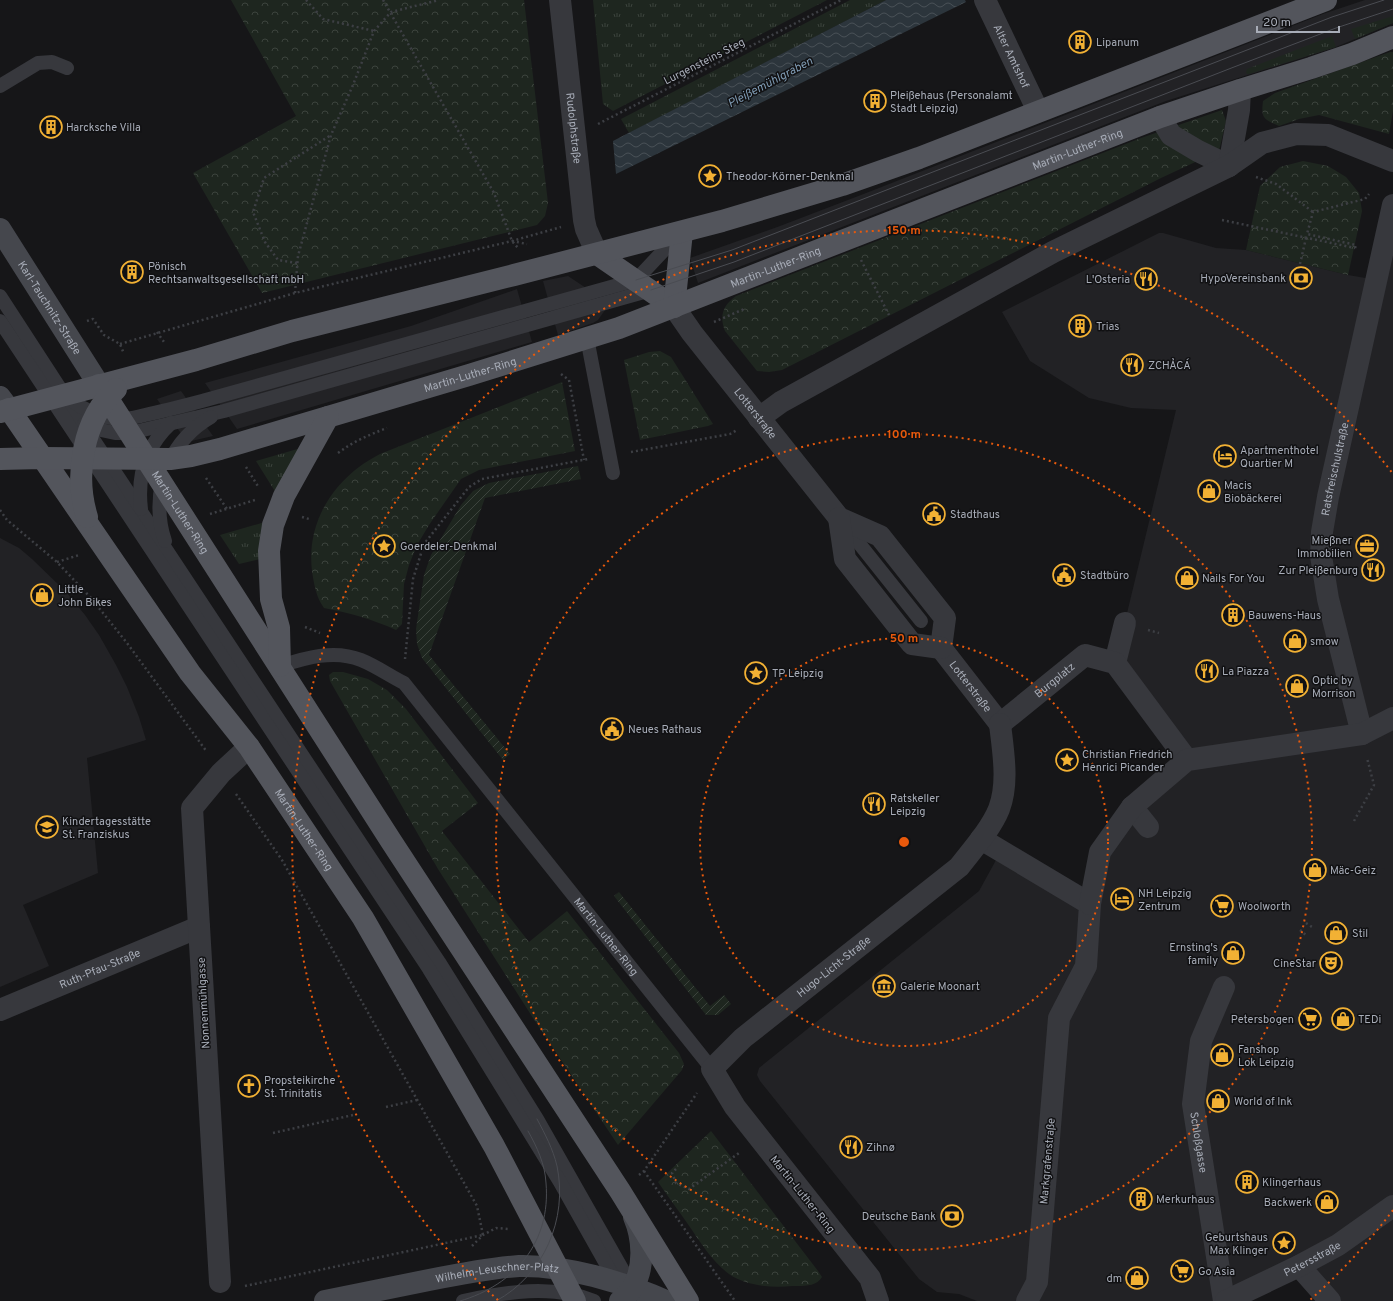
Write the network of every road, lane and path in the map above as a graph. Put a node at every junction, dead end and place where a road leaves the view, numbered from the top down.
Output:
1 (306, 0) edge
2 (384, 0) edge
3 (439, 0) edge
4 (560, 0) edge
5 (841, 0) edge
6 (985, 0) edge
7 (1326, 0) edge
8 (391, 12) junction
9 (374, 31) junction
10 (1393, 37) edge
11 (66, 68) dead end
12 (0, 86) edge
13 (1240, 90) junction
14 (1038, 111) junction
15 (1160, 117) junction
16 (331, 135) junction
17 (575, 136) junction
18 (1393, 161) edge
19 (1229, 166) junction
20 (1265, 181) dead end
21 (1371, 193) dead end
22 (1393, 205) edge
23 (1313, 212) junction
24 (584, 220) junction
25 (1222, 220) dead end
26 (0, 229) edge
27 (682, 232) junction
28 (1306, 238) junction
29 (512, 241) junction
30 (1355, 248) junction
31 (597, 254) junction
32 (1383, 254) junction
33 (861, 260) dead end
34 (297, 263) junction
35 (1300, 264) dead end
36 (644, 285) junction
37 (295, 293) junction
38 (0, 296) edge
39 (674, 307) junction
40 (93, 319) dead end
41 (0, 321) edge
42 (157, 332) junction
43 (900, 336) junction
44 (587, 338) junction
45 (164, 342) dead end
46 (556, 370) dead end
47 (57, 396) junction
48 (215, 397) junction
49 (3, 406) edge
50 (224, 411) junction
51 (328, 417) junction
52 (759, 418) junction
53 (169, 424) junction
54 (125, 426) junction
55 (93, 431) junction
56 (374, 432) dead end
57 (609, 455) junction
58 (335, 456) dead end
59 (42, 458) junction
60 (0, 459) edge
61 (146, 459) junction
62 (170, 459) junction
63 (584, 460) junction
64 (244, 465) dead end
65 (613, 473) dead end
66 (162, 483) junction
67 (261, 490) dead end
68 (258, 499) dead end
69 (0, 510) edge
70 (141, 511) junction
71 (208, 515) dead end
72 (839, 518) junction
73 (94, 532) junction
74 (82, 554) dead end
75 (57, 562) junction
76 (167, 573) junction
77 (184, 576) junction
78 (921, 621) dead end
79 (1125, 623) dead end
80 (301, 625) dead end
81 (406, 646) dead end
82 (941, 648) junction
83 (343, 655) junction
84 (1115, 664) junction
85 (280, 666) junction
86 (1393, 718) edge
87 (1000, 724) junction
88 (1362, 734) junction
89 (249, 747) junction
90 (1187, 760) junction
91 (221, 773) junction
92 (1132, 807) junction
93 (1354, 822) dead end
94 (1148, 827) dead end
95 (981, 839) junction
96 (1090, 904) junction
97 (1306, 923) dead end
98 (199, 927) junction
99 (1312, 927) dead end
100 (1300, 930) dead end
101 (1307, 936) dead end
102 (1224, 987) dead end
103 (0, 1010) edge
104 (712, 1069) junction
105 (417, 1100) junction
106 (386, 1107) dead end
107 (353, 1115) dead end
108 (273, 1133) dead end
109 (759, 1139) junction
110 (676, 1169) dead end
111 (620, 1191) junction
112 (1393, 1206) edge
113 (1298, 1266) junction
114 (559, 1269) junction
115 (220, 1282) dead end
116 (242, 1287) dead end
117 (627, 1295) edge
118 (574, 1298) edge
119 (325, 1301) edge
120 (463, 1301) edge
121 (594, 1301) edge
122 (666, 1301) edge
123 (688, 1301) edge
124 (735, 1301) edge
125 (878, 1301) edge
126 (1027, 1301) edge
127 (1225, 1301) edge
128 (1330, 1301) edge

1 - 9 path
2 - 8 path
3 - 8 path
4 - 17 street, Rudolphstraße
5 - 17 path, Lurgensteins Steg
6 - 14 street, Alter Amtshof
7 - 14 main road, Martin-Luther-Ring
8 - 9 path
8 - 29 path
9 - 16 path
10 - 13 main road, Martin-Luther-Ring
11 - 12 lane
13 - 15 main road, Martin-Luther-Ring
13 - 19 street
14 - 27 main road, Martin-Luther-Ring
15 - 19 street
15 - 39 main road, Martin-Luther-Ring
16 - 34 path
16 - 34 path
17 - 24 street, Rudolphstraße
18 - 19 street
19 - 43 street
20 - 23 path
21 - 23 path
22 - 32 street, Ratsfreischulstraße
23 - 30 path
24 - 29 path
24 - 31 street, Rudolphstraße
25 - 28 path
26 - 55 main road, Karl-Tauchnitz-Straße
27 - 31 main road, Martin-Luther-Ring
27 - 36 lane
27 - 39 main road
28 - 30 path
28 - 35 path
29 - 37 path
30 - 32 path
31 - 36 main road
31 - 55 main road, Martin-Luther-Ring
32 - 88 street, Ratsfreischulstraße
33 - 43 path
34 - 37 path
36 - 39 main road
36 - 48 lane
36 - 50 lane
37 - 42 path
38 - 47 lane
39 - 44 main road, Martin-Luther-Ring
39 - 52 street, Lotterstraße
40 - 42 path
41 - 47 lane
42 - 45 path
43 - 52 street
44 - 51 main road, Martin-Luther-Ring
44 - 57 lane
46 - 63 path
47 - 49 main road, Martin-Luther-Ring
47 - 55 main road, Martin-Luther-Ring
47 - 55 lane
47 - 55 lane
48 - 53 lane
48 - 54 lane
49 - 59 main road, Martin-Luther-Ring
50 - 53 lane
50 - 62 lane
51 - 62 main road, Martin-Luther-Ring
51 - 85 main road
52 - 57 path
52 - 72 street, Lotterstraße
53 - 54 lane
53 - 61 lane
54 - 55 main road, Martin-Luther-Ring
54 - 55 lane
54 - 61 main road, Martin-Luther-Ring
55 - 59 main road, Martin-Luther-Ring
55 - 61 main road, Martin-Luther-Ring
55 - 70 lane
55 - 73 main road, Martin-Luther-Ring
55 - 76 lane
56 - 58 path
57 - 63 path
57 - 65 lane
59 - 60 main road
59 - 73 main road, Martin-Luther-Ring
61 - 62 main road, Martin-Luther-Ring
61 - 66 main road, Martin-Luther-Ring
61 - 70 lane
62 - 66 lane
63 - 81 path
64 - 67 path
66 - 77 lane
66 - 85 main road, Martin-Luther-Ring
68 - 71 path
69 - 75 path
70 - 76 lane
70 - 77 lane
72 - 78 lane
72 - 82 street
72 - 82 street, Lotterstraße
73 - 89 main road, Martin-Luther-Ring
74 - 75 path
75 - 91 path
76 - 117 lane
77 - 117 lane
79 - 84 street
80 - 83 path
82 - 87 street, Lotterstraße
83 - 85 lane, Martin-Luther-Ring
83 - 104 lane, Martin-Luther-Ring
84 - 87 street, Burgplatz
84 - 90 street
85 - 111 main road, Martin-Luther-Ring
86 - 88 street
87 - 95 street
88 - 90 street
88 - 93 path
89 - 91 street, Nonnenmühlgasse
89 - 114 main road, Martin-Luther-Ring
90 - 92 street
91 - 98 street, Nonnenmühlgasse
91 - 105 path
92 - 94 street
92 - 96 street
95 - 96 street
95 - 104 street, Hugo-Licht-Straße
96 - 126 street, Markgrafenstraße
97 - 99 path
98 - 103 street, Ruth-Pfau-Straße
98 - 115 street, Nonnenmühlgasse
100 - 101 path
102 - 127 street, Schloßgasse
104 - 109 street, Martin-Luther-Ring
104 - 124 path
105 - 106 path
105 - 116 path
107 - 108 path
109 - 110 path
109 - 125 street, Martin-Luther-Ring
111 - 117 main road, Martin-Luther-Ring
111 - 123 main road, Martin-Luther-Ring
112 - 113 street, Petersstraße
113 - 127 street, Petersstraße
113 - 128 street
114 - 117 main road, Wilhelm-Leuschner-Platz
114 - 118 main road, Martin-Luther-Ring
114 - 119 main road, Wilhelm-Leuschner-Platz
117 - 122 main road, Wilhelm-Leuschner-Platz
118 - 120 lane
118 - 121 lane

